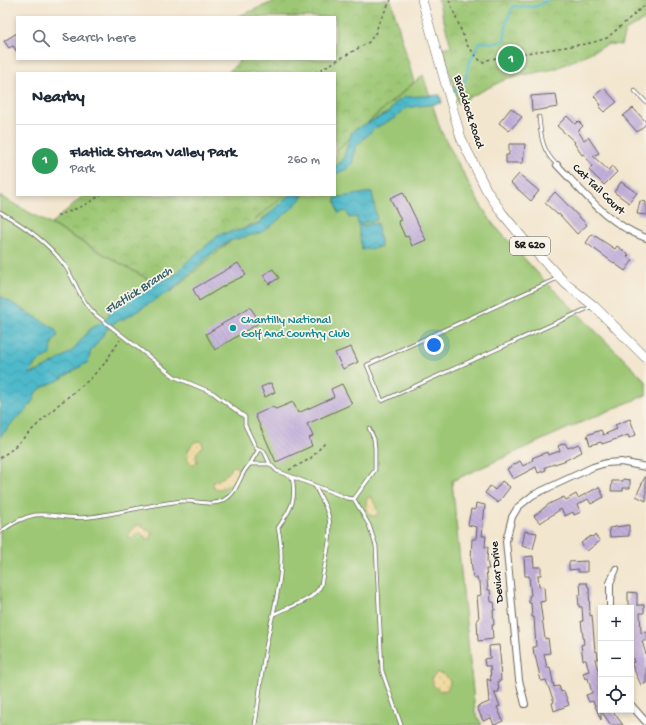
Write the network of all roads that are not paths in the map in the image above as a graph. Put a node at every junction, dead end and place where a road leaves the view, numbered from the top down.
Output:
1 (422, 0) edge
2 (635, 91) dead end
3 (646, 102) edge
4 (539, 116) dead end
5 (557, 165) joint
6 (0, 212) edge
7 (646, 238) edge
8 (560, 277) junction
9 (594, 306) junction
10 (646, 358) edge
11 (369, 428) dead end
12 (259, 449) junction
13 (250, 464) junction
14 (270, 464) junction
15 (646, 467) edge
16 (292, 477) junction
17 (315, 486) junction
18 (354, 499) junction
19 (0, 532) edge
20 (616, 569) dead end
21 (610, 605) edge
22 (274, 614) junction
23 (525, 704) dead end
24 (634, 708) edge
25 (646, 722) edge
26 (255, 725) edge
27 (401, 725) edge

1 - 8 main road, Braddock Road / SR 620
2 - 3 lane
4 - 5 lane
5 - 7 street, Cat Tail Court
6 - 12 lane
8 - 9 main road, Braddock Road / SR 620
8 - 9 lane
9 - 10 main road, Braddock Road / SR 620
11 - 18 lane
12 - 13 lane
12 - 14 lane
13 - 14 lane
13 - 19 lane
14 - 16 lane
15 - 23 street, Deviar Drive
16 - 17 lane
16 - 22 lane
17 - 18 lane
17 - 22 lane
18 - 27 lane
20 - 21 street
22 - 26 lane
24 - 25 street

